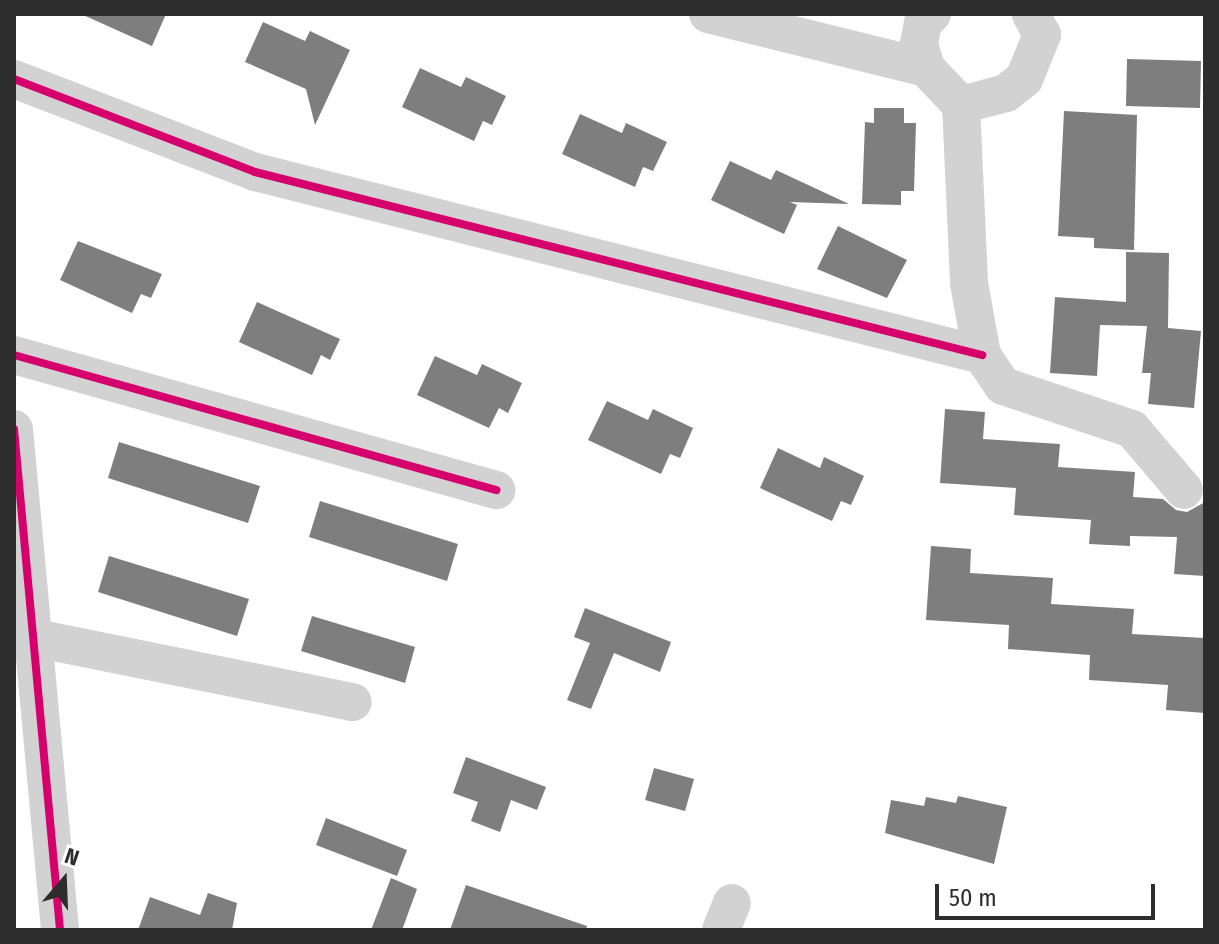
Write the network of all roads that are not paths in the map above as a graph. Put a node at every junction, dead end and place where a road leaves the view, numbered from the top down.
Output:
1 (708, 14) edge
2 (1031, 14) edge
3 (927, 19) edge
4 (846, 49) junction
5 (926, 68) junction
6 (14, 79) edge
7 (961, 105) junction
8 (14, 355) edge
9 (982, 355) junction
10 (14, 429) edge
11 (496, 490) dead end
12 (1184, 490) dead end
13 (35, 638) junction
14 (353, 702) dead end
15 (60, 930) edge

1 - 4 street
2 - 7 street
3 - 4 street
3 - 5 street
4 - 5 street
5 - 7 street
6 - 9 street
7 - 9 street
8 - 11 street
9 - 12 street
10 - 13 street
13 - 14 street
13 - 15 street

